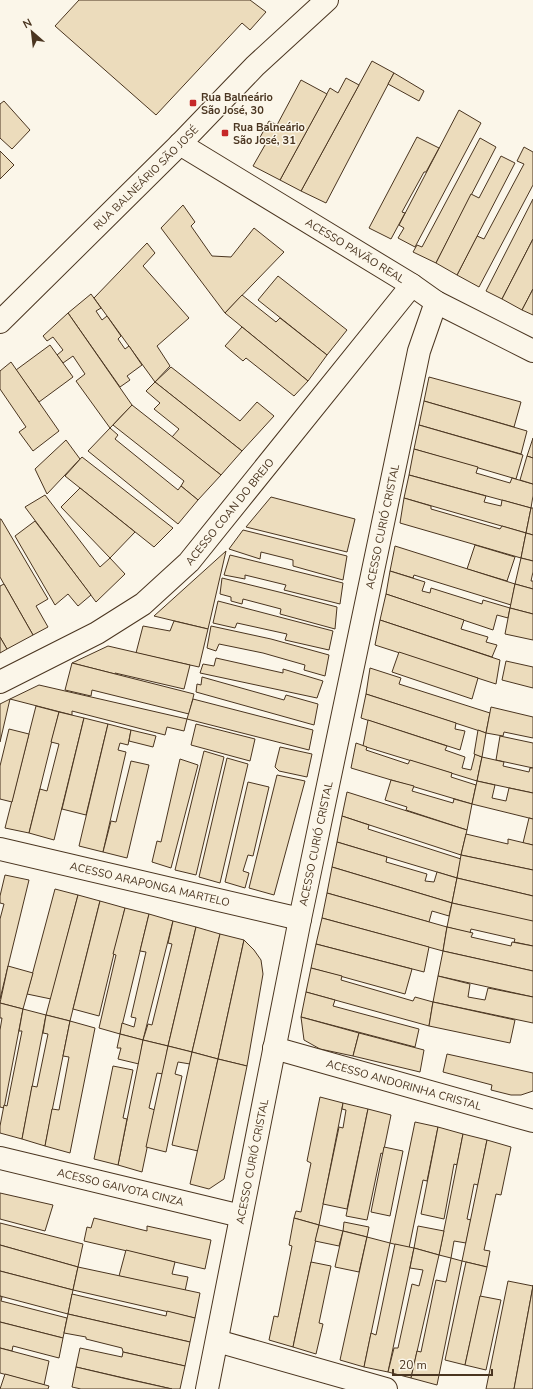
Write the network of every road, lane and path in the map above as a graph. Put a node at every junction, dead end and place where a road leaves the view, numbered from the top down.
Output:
1 (327, 0) edge
2 (180, 144) junction
3 (412, 285) junction
4 (436, 302) junction
5 (0, 322) edge
6 (533, 352) edge
7 (0, 682) edge
8 (0, 849) edge
9 (300, 919) junction
10 (274, 1048) junction
11 (533, 1122) edge
12 (0, 1158) edge
13 (241, 1216) junction
14 (216, 1341) junction
15 (207, 1389) edge
16 (386, 1389) edge

1 - 2 street, RUA BALNEÁRIO SÃO JOSÉ
2 - 3 street, ACESSO PAVÃO REAL
2 - 5 street, RUA BALNEÁRIO SÃO JOSÉ
3 - 4 street, ACESSO PAVÃO REAL
3 - 7 street, ACESSO COAN DO BREJO
4 - 6 street, ACESSO PAVÃO REAL
4 - 9 street, ACESSO CURIÓ CRISTAL
8 - 9 street, ACESSO ARAPONGA MARTELO
9 - 10 street, ACESSO CURIÓ CRISTAL
10 - 11 street, ACESSO ANDORINHA CRISTAL
10 - 13 street, ACESSO CURIÓ CRISTAL
12 - 13 street, ACESSO GAIVOTA CINZA
13 - 14 street, ACESSO CURIÓ CRISTAL
14 - 15 street, ACESSO CURIÓ CRISTAL
14 - 16 street

